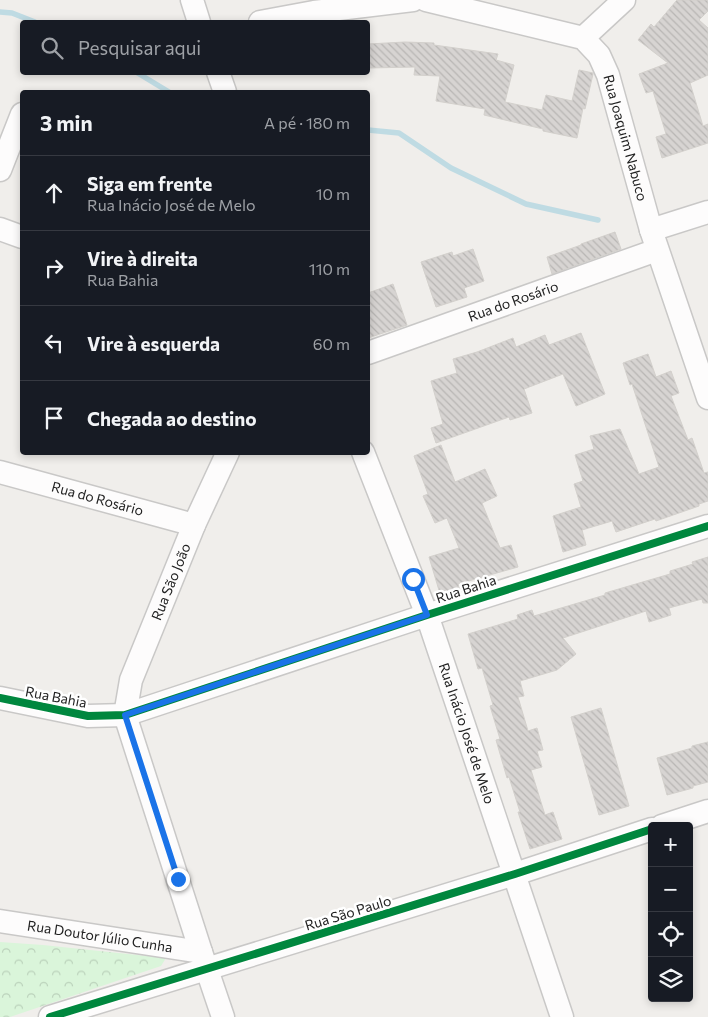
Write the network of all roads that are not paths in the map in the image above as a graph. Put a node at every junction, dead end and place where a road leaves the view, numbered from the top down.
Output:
1 (192, 0) edge
2 (413, 0) edge
3 (426, 0) edge
4 (624, 0) edge
5 (199, 20) edge
6 (271, 20) edge
7 (583, 38) junction
8 (219, 75) edge
9 (224, 90) edge
10 (20, 119) edge
11 (0, 170) edge
12 (708, 212) edge
13 (0, 229) edge
14 (20, 236) edge
15 (654, 240) junction
16 (370, 352) edge
17 (708, 398) edge
18 (227, 455) edge
19 (364, 455) edge
20 (0, 472) edge
21 (194, 525) junction
22 (708, 526) edge
23 (427, 615) junction
24 (0, 698) edge
25 (125, 715) junction
26 (708, 811) edge
27 (674, 822) edge
28 (648, 830) edge
29 (515, 874) junction
30 (0, 921) edge
31 (204, 961) junction
32 (50, 1017) edge
33 (223, 1017) edge
34 (562, 1017) edge

1 - 5 street
2 - 6 street
3 - 7 street
4 - 7 street
7 - 15 street, Rua Joaquim Nabuco
8 - 9 street
10 - 11 street
12 - 15 street, Rua do Rosário
13 - 14 street
15 - 16 street, Rua do Rosário
15 - 17 street, Rua Joaquim Nabuco
18 - 21 street, Rua São João
19 - 23 street, Rua Inácio José de Melo
20 - 21 street, Rua do Rosário
21 - 25 street, Rua São João
22 - 23 street, Rua Bahia
23 - 25 street, Rua Bahia
23 - 29 street, Rua Inácio José de Melo
24 - 25 street, Rua Bahia
25 - 31 street
26 - 27 street
28 - 29 street, Rua São Paulo
29 - 31 street, Rua São Paulo
29 - 34 street, Rua Inácio José de Melo
30 - 31 street, Rua Doutor Júlio Cunha
31 - 32 street, Rua São Paulo
31 - 33 street

